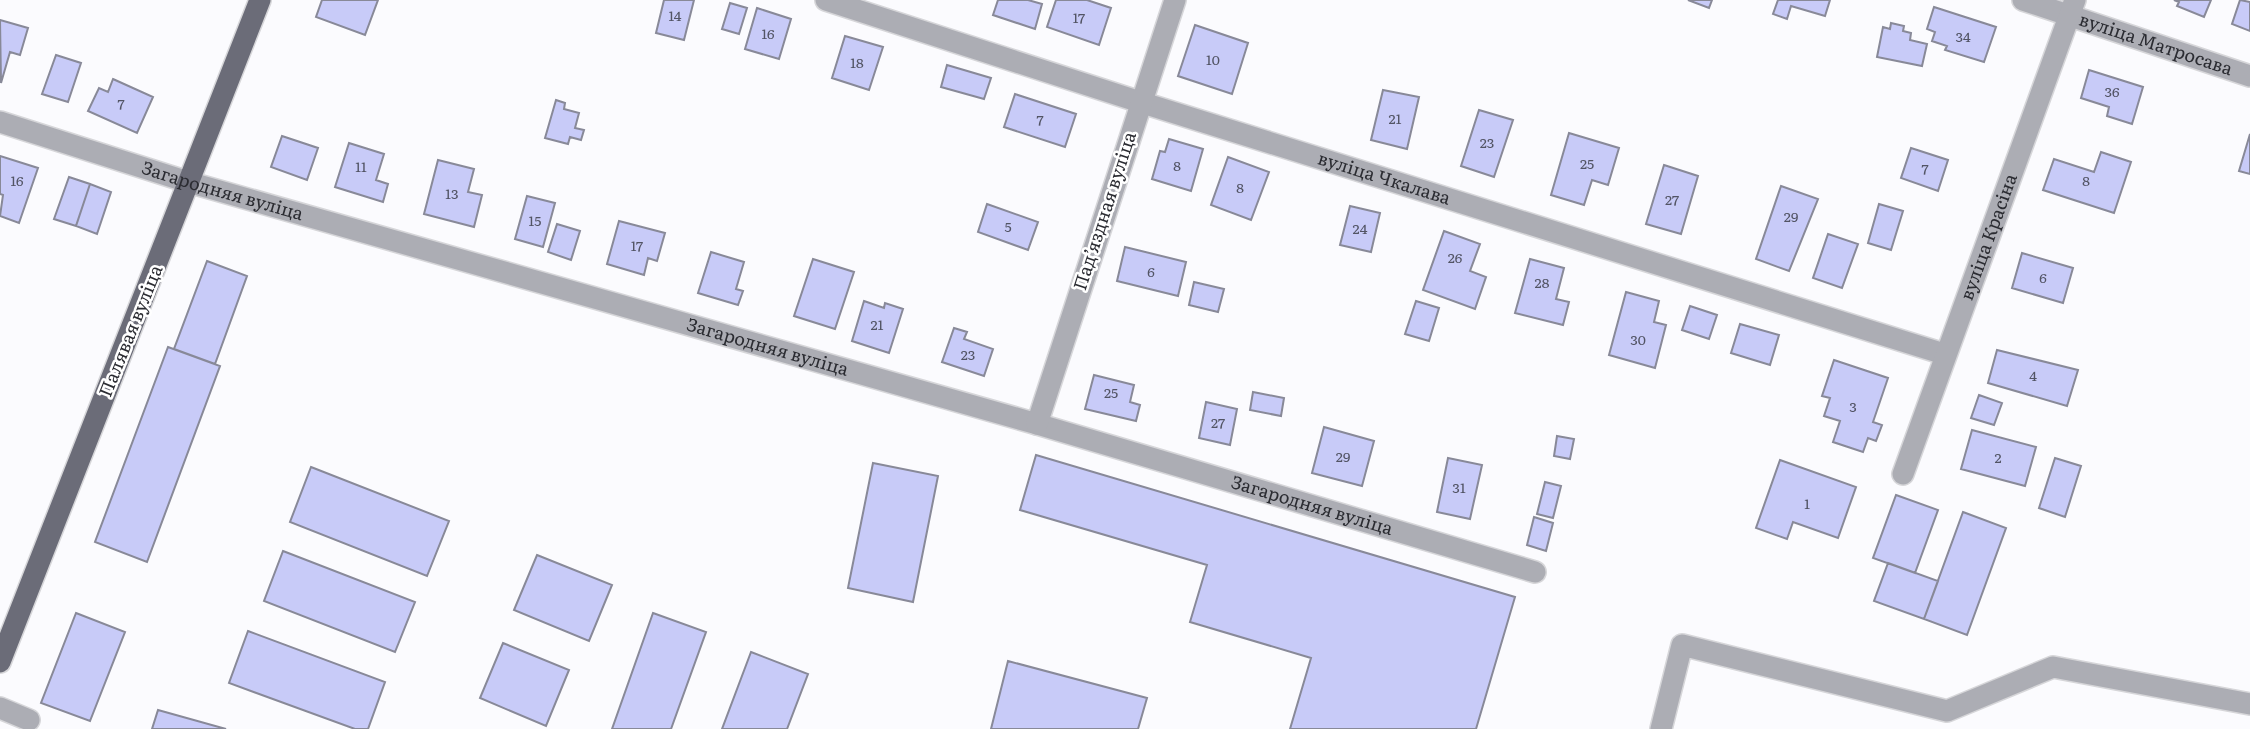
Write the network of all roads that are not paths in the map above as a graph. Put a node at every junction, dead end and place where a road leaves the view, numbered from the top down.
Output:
1 (260, 0) edge
2 (827, 0) edge
3 (1175, 0) edge
4 (2023, 0) edge
5 (2072, 8) edge
6 (2250, 76) edge
7 (1140, 102) junction
8 (0, 122) edge
9 (188, 182) junction
10 (1944, 354) junction
11 (1037, 424) junction
12 (1903, 474) dead end
13 (1535, 572) dead end
14 (0, 662) edge
15 (2250, 704) edge
16 (0, 708) edge
17 (29, 720) dead end
18 (1661, 729) edge

1 - 9 main road, Палявая вуліца
2 - 7 street, вуліца Чкалава
3 - 7 street, Падʼяздная вуліца
4 - 5 street, вуліца Матросава
5 - 6 street, вуліца Матросава
5 - 10 street, вуліца Красіна
7 - 10 street, вуліца Чкалава
7 - 11 street, Падʼяздная вуліца
8 - 9 street, Загародняя вуліца
9 - 11 street, Загародняя вуліца
9 - 14 main road, Палявая вуліца
10 - 12 street, вуліца Красіна
11 - 13 street, Загародняя вуліца
15 - 18 street
16 - 17 street

